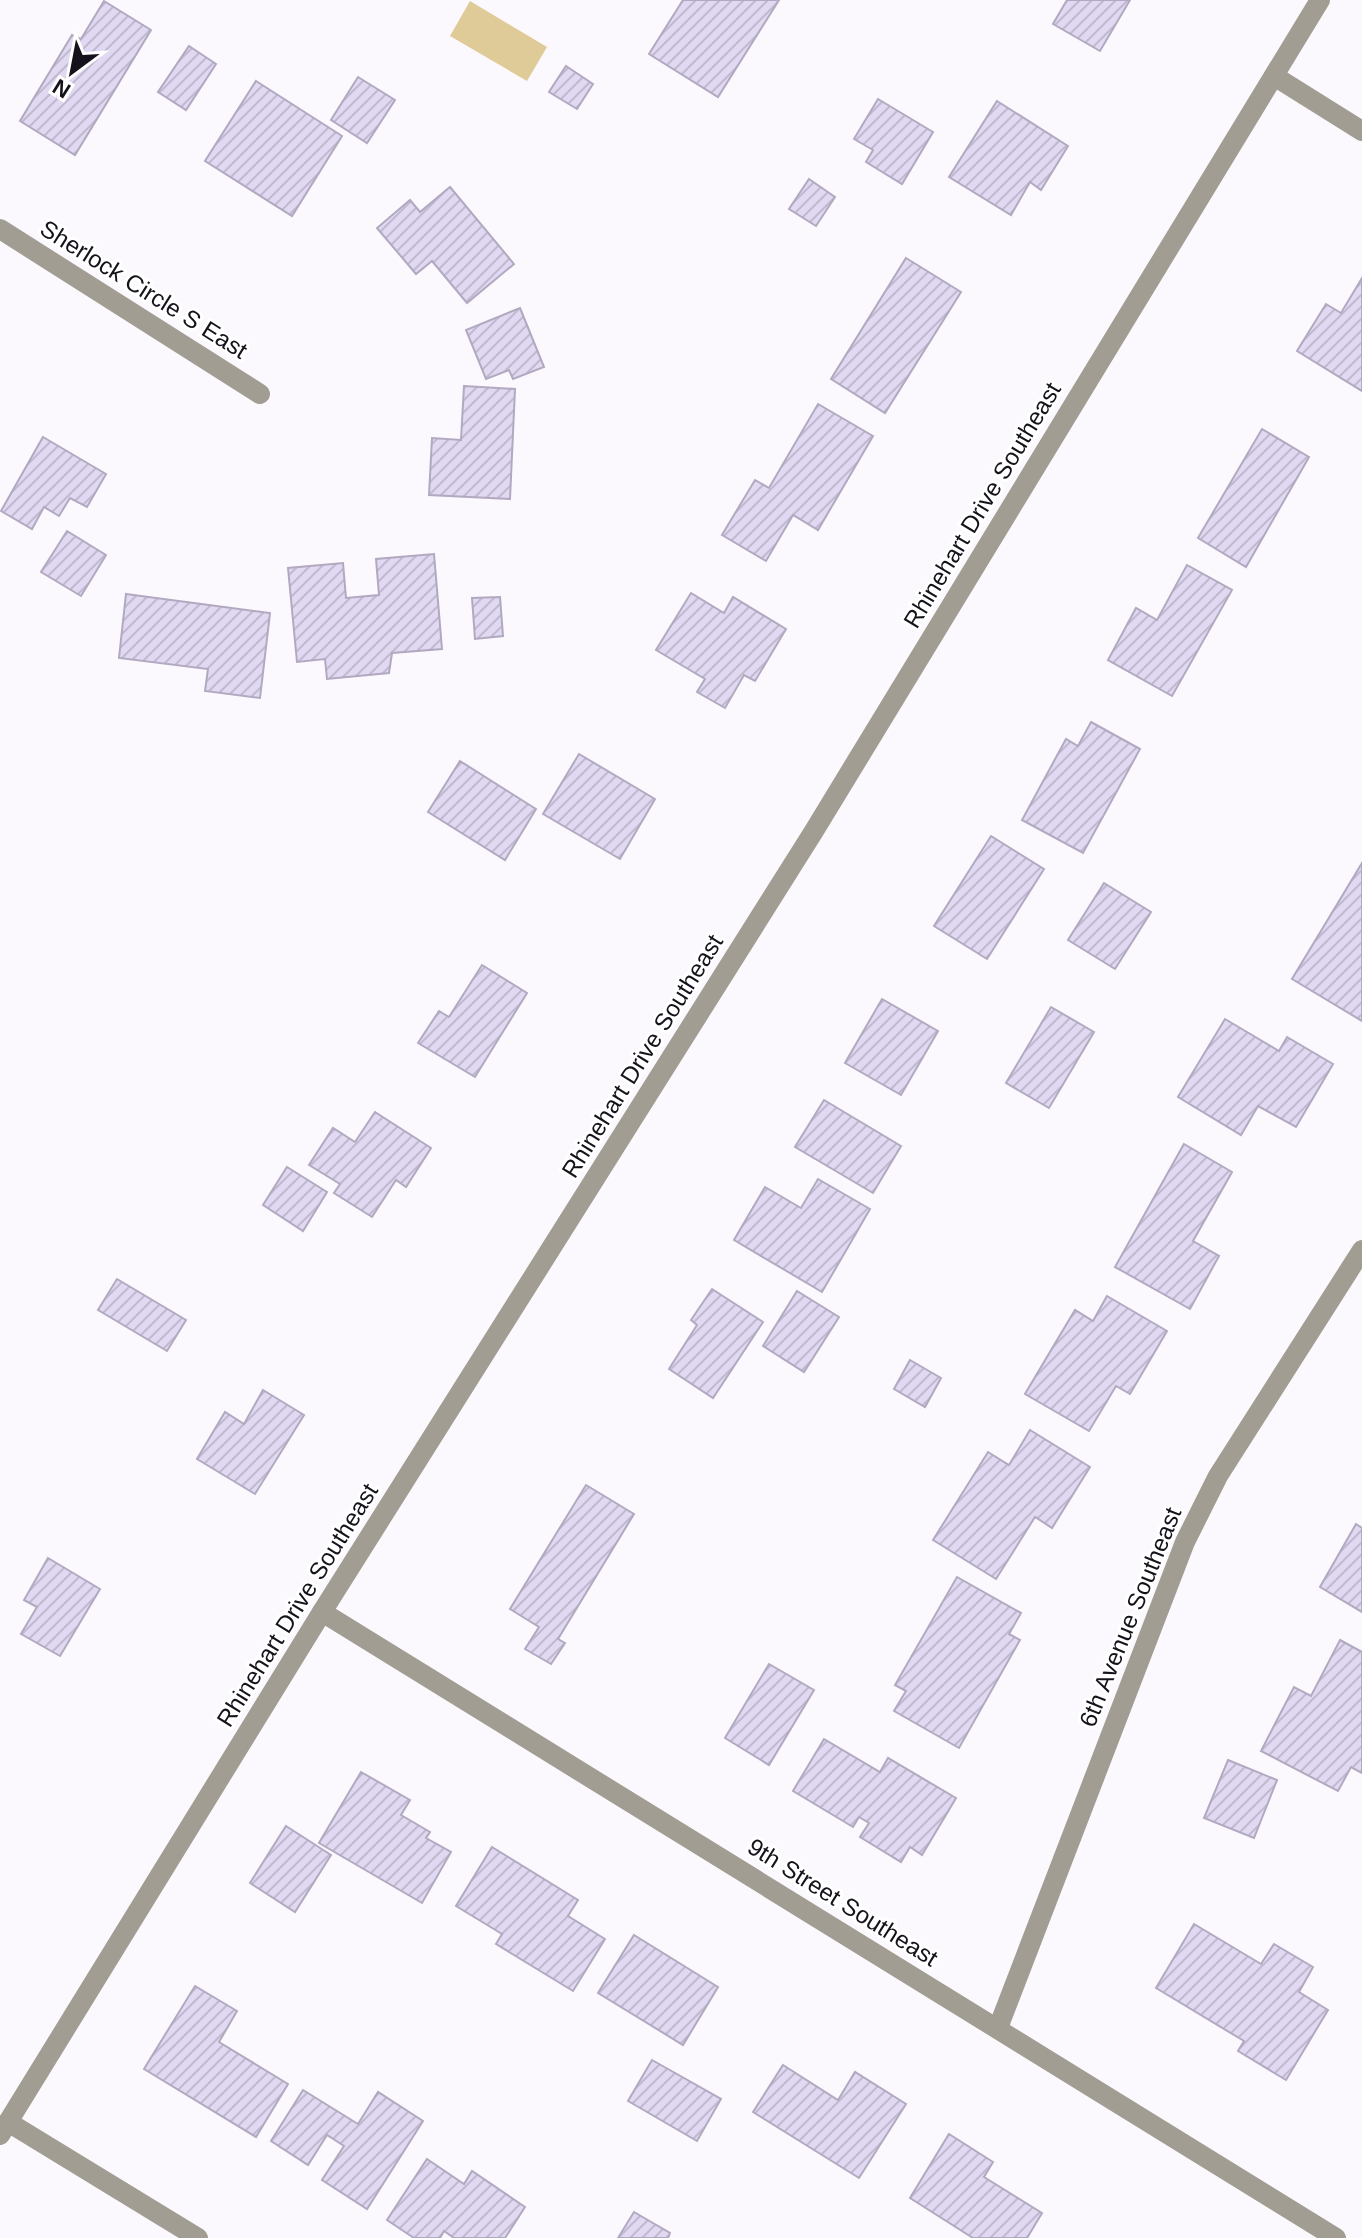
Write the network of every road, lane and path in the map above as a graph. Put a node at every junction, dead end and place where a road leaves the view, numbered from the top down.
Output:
1 (1320, 0) edge
2 (1274, 76) junction
3 (1362, 131) edge
4 (0, 229) edge
5 (260, 394) dead end
6 (1362, 1250) edge
7 (322, 1612) junction
8 (998, 2028) junction
9 (4, 2128) edge
10 (198, 2238) edge
11 (1336, 2238) edge

1 - 2 street, Rhinehart Drive Southeast
2 - 3 street
2 - 7 street, Rhinehart Drive Southeast
4 - 5 street, Sherlock Circle S East
6 - 8 street, 6th Avenue Southeast
7 - 8 street, 9th Street Southeast
7 - 9 street, Rhinehart Drive Southeast
8 - 11 street, 9th Street Southeast
9 - 10 street

